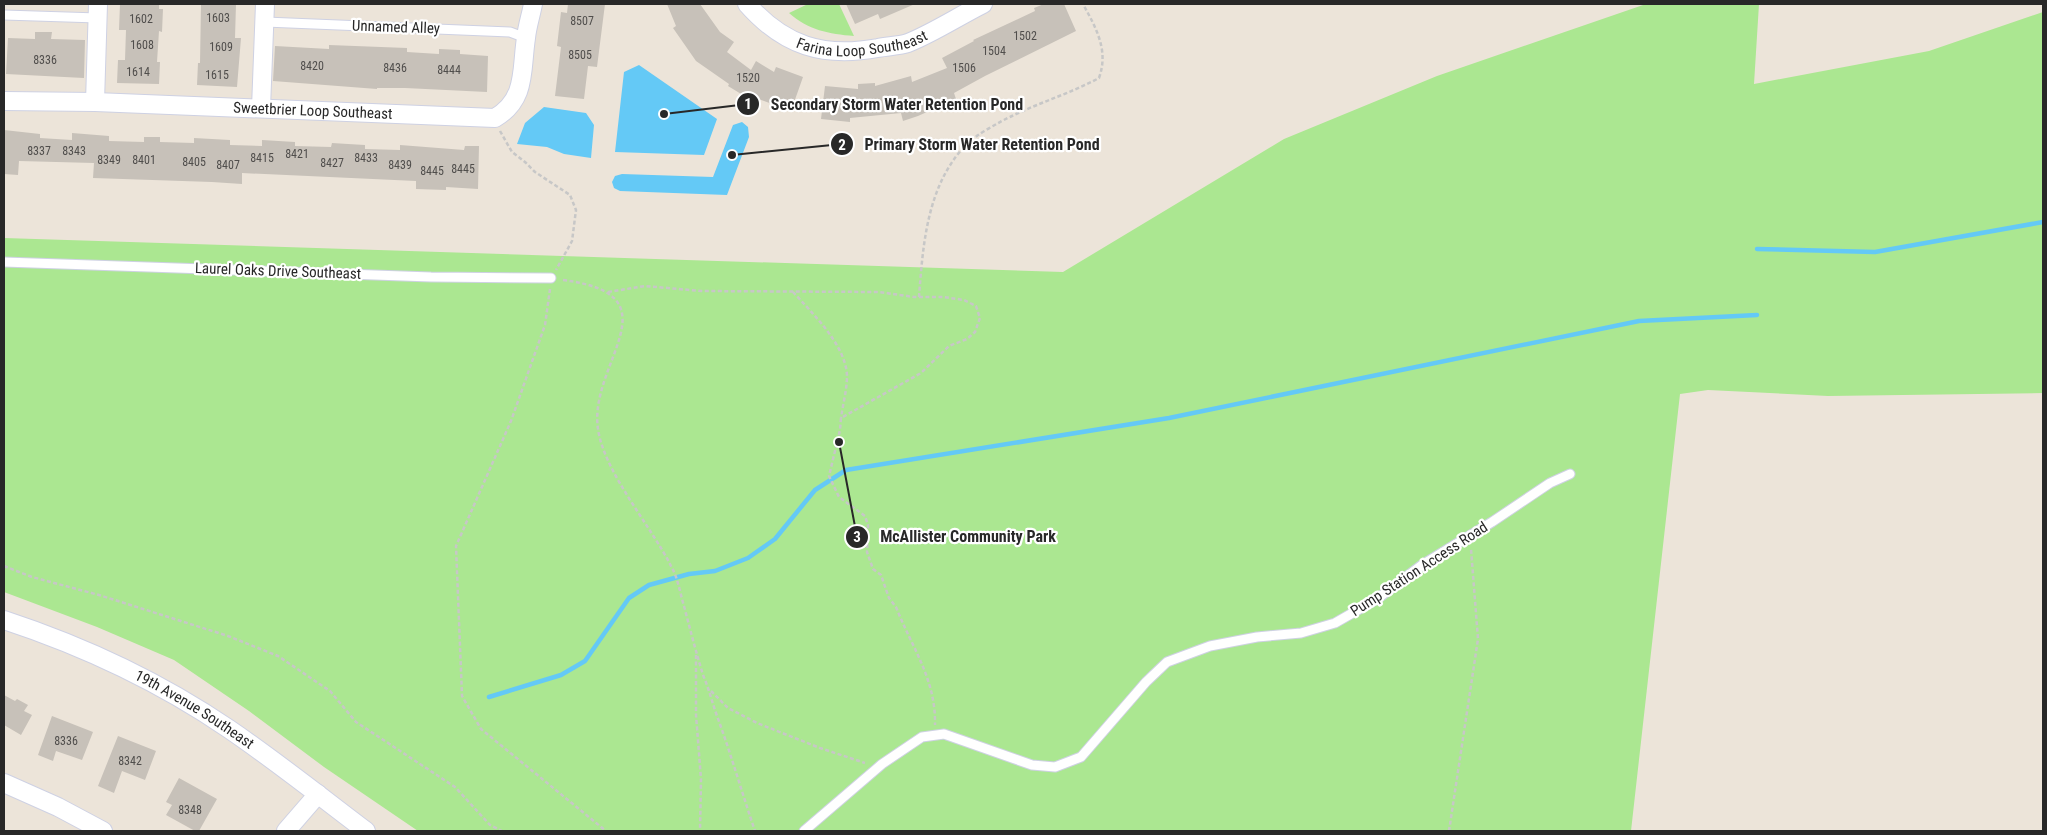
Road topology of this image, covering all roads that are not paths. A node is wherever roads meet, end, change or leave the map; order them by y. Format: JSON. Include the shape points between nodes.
{"nodes":[{"id":1,"x":265,"y":4,"type":"edge"},
{"id":2,"x":533,"y":4,"type":"edge"},
{"id":3,"x":747,"y":4,"type":"edge"},
{"id":4,"x":983,"y":4,"type":"edge"},
{"id":5,"x":98,"y":11,"type":"edge"},
{"id":6,"x":4,"y":15,"type":"edge"},
{"id":7,"x":265,"y":22,"type":"junction"},
{"id":8,"x":526,"y":38,"type":"junction"},
{"id":9,"x":4,"y":101,"type":"edge"},
{"id":10,"x":95,"y":102,"type":"junction"},
{"id":11,"x":260,"y":108,"type":"junction"},
{"id":12,"x":4,"y":262,"type":"edge"},
{"id":13,"x":551,"y":278,"type":"road end"},
{"id":14,"x":1570,"y":474,"type":"dead end"},
{"id":15,"x":4,"y":620,"type":"edge"},
{"id":16,"x":4,"y":783,"type":"edge"},
{"id":17,"x":318,"y":794,"type":"junction"},
{"id":18,"x":103,"y":831,"type":"edge"},
{"id":19,"x":286,"y":831,"type":"edge"},
{"id":20,"x":366,"y":831,"type":"edge"},
{"id":21,"x":804,"y":831,"type":"edge"}],
"edges":[{"from":1,"to":7,"type":"street"},
{"from":2,"to":8,"type":"street"},
{"from":3,"to":4,"type":"street","name":"Farina Loop Southeast","via":[[762,21],[788,38],[837,53],[907,43]]},
{"from":5,"to":6,"type":"lane"},
{"from":5,"to":10,"type":"street"},
{"from":7,"to":8,"type":"lane","name":"Unnamed Alley","via":[[510,32]]},
{"from":7,"to":11,"type":"street"},
{"from":8,"to":11,"type":"street","name":"Sweetbrier Loop Southeast","via":[[521,82],[516,96],[510,107],[495,118]]},
{"from":9,"to":10,"type":"street","name":"Sweetbrier Loop Southeast"},
{"from":10,"to":11,"type":"street","name":"Sweetbrier Loop Southeast"},
{"from":12,"to":13,"type":"lane","name":"Laurel Oaks Drive Southeast","via":[[431,277]]},
{"from":14,"to":21,"type":"lane","name":"Pump Station Access Road","via":[[1550,483],[1422,565],[1377,599],[1335,623],[1301,633],[1210,646],[1167,662],[1081,758],[1054,767],[1032,766],[944,734],[922,737],[879,766]]},
{"from":15,"to":17,"type":"street","name":"19th Avenue Southeast","via":[[96,656],[184,701],[228,728]]},
{"from":16,"to":18,"type":"street"},
{"from":17,"to":19,"type":"street"},
{"from":17,"to":20,"type":"street","name":"19th Avenue Southeast"}]}
